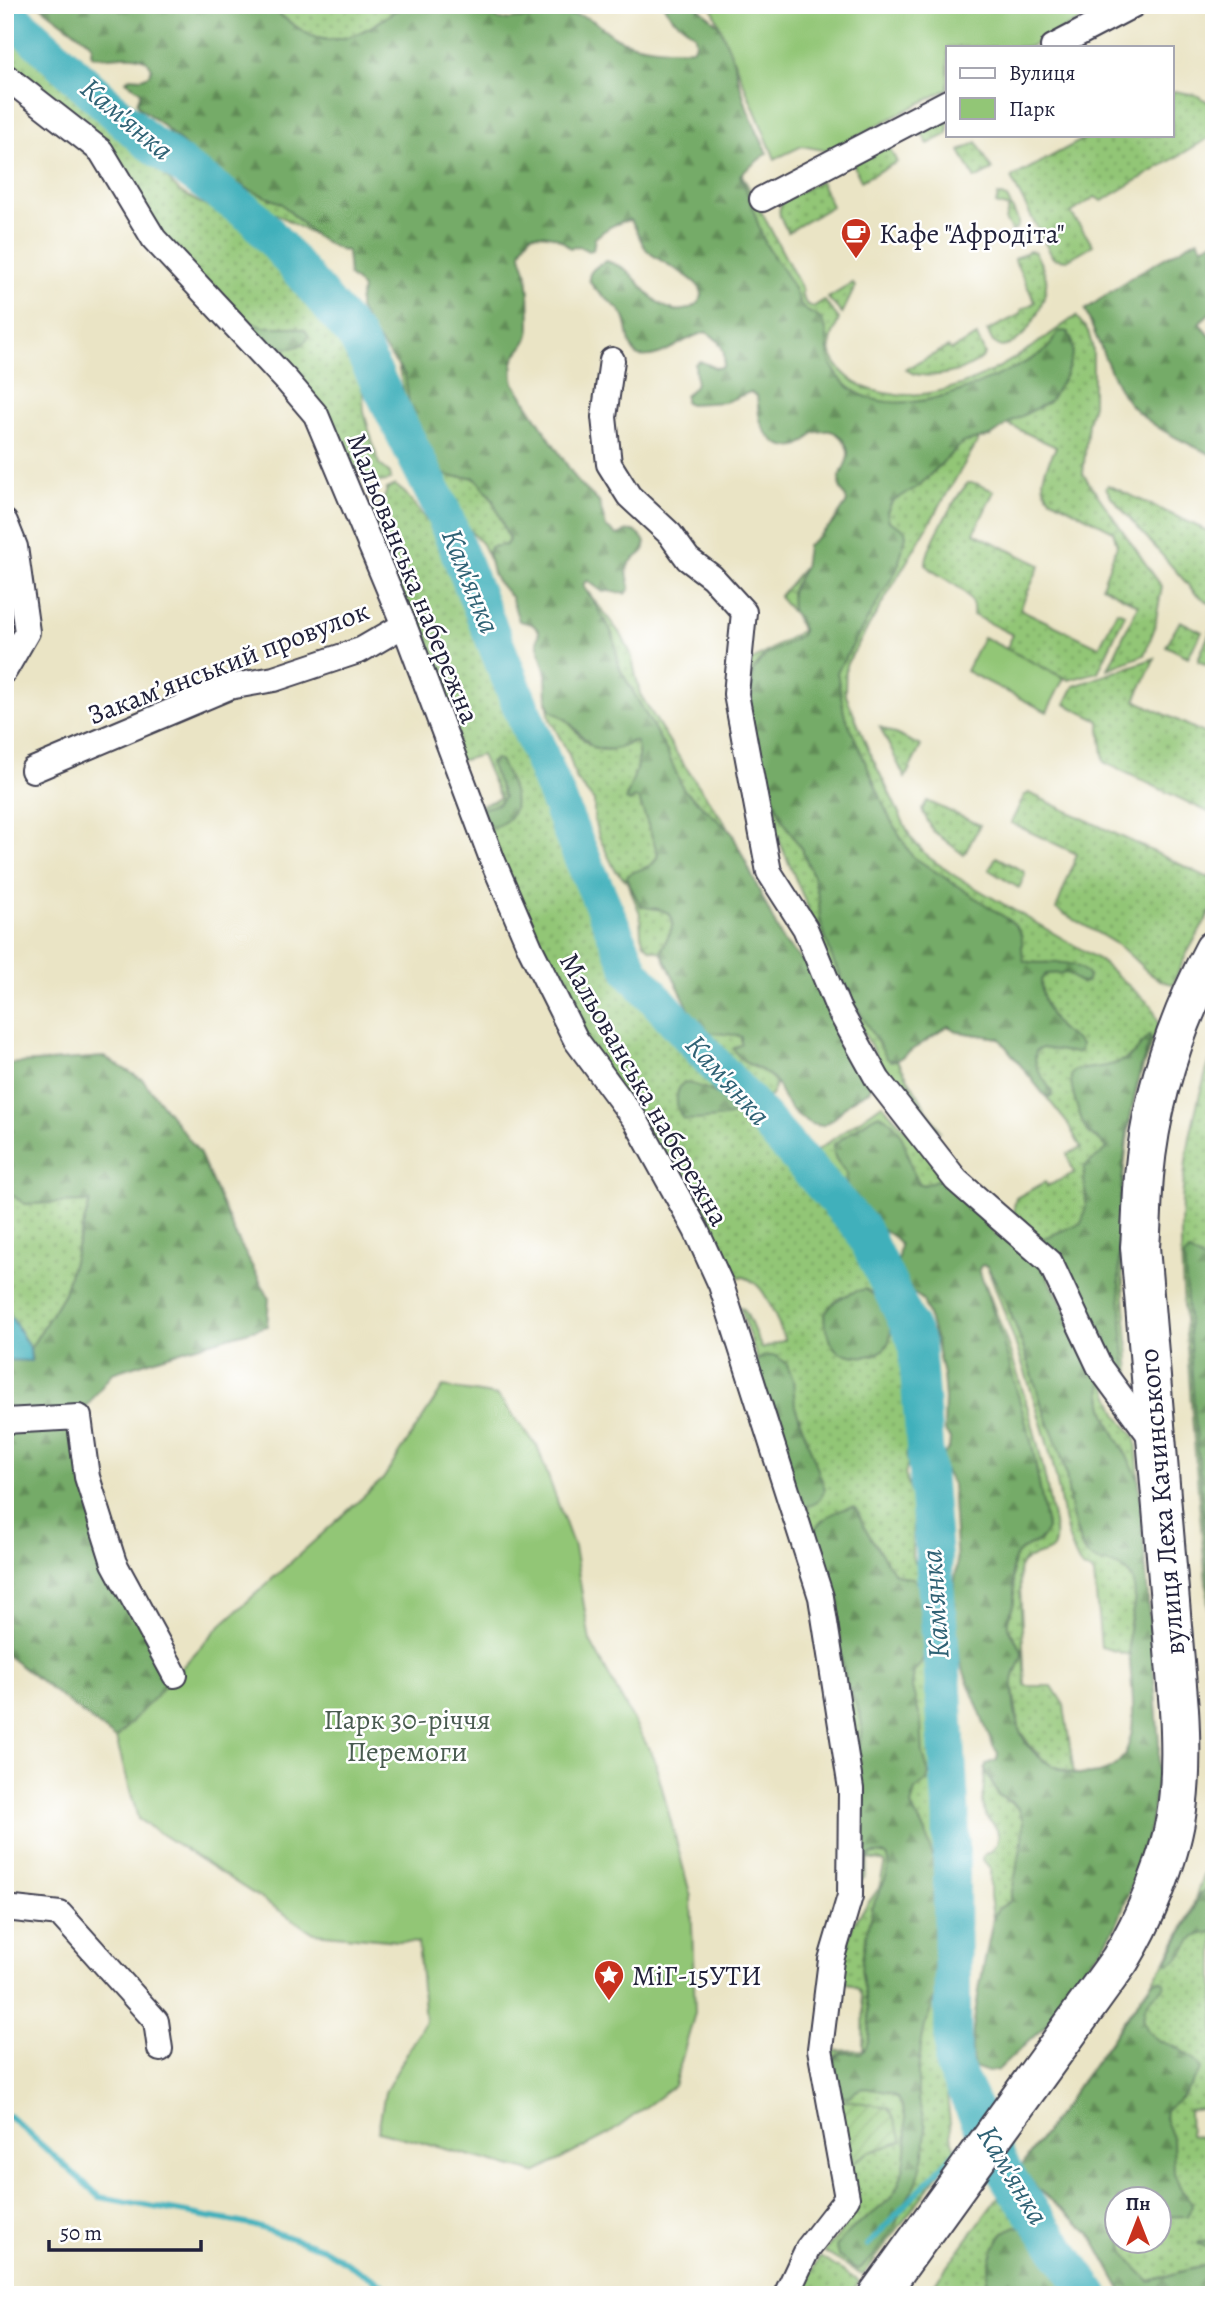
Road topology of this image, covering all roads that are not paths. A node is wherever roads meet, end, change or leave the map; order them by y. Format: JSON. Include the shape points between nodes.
{"nodes":[{"id":1,"x":1133,"y":5,"type":"edge"},
{"id":2,"x":1055,"y":46,"type":"edge"},
{"id":3,"x":5,"y":76,"type":"edge"},
{"id":4,"x":946,"y":103,"type":"edge"},
{"id":5,"x":762,"y":198,"type":"dead end"},
{"id":6,"x":612,"y":360,"type":"dead end"},
{"id":7,"x":5,"y":522,"type":"edge"},
{"id":8,"x":404,"y":625,"type":"junction"},
{"id":9,"x":5,"y":670,"type":"edge"},
{"id":10,"x":33,"y":770,"type":"dead end"},
{"id":11,"x":1214,"y":950,"type":"edge"},
{"id":12,"x":1214,"y":981,"type":"edge"},
{"id":13,"x":5,"y":1421,"type":"edge"},
{"id":14,"x":1156,"y":1443,"type":"junction"},
{"id":15,"x":175,"y":1675,"type":"dead end"},
{"id":16,"x":5,"y":1908,"type":"edge"},
{"id":17,"x":1072,"y":2042,"type":"junction"},
{"id":18,"x":160,"y":2049,"type":"dead end"},
{"id":19,"x":931,"y":2236,"type":"junction"},
{"id":20,"x":786,"y":2295,"type":"edge"},
{"id":21,"x":878,"y":2295,"type":"edge"},
{"id":22,"x":898,"y":2295,"type":"edge"}],
"edges":[{"from":1,"to":2,"type":"street"},
{"from":3,"to":8,"type":"street","name":"Мальованська набережна","via":[[101,150],[154,239],[316,415]]},
{"from":4,"to":5,"type":"street"},
{"from":6,"to":14,"type":"street","via":[[604,417],[609,464],[629,496],[744,612],[736,694],[769,872],[806,928],[838,1008],[877,1080],[956,1180],[1050,1262],[1100,1368]]},
{"from":7,"to":9,"type":"street","via":[[15,547],[27,632]]},
{"from":8,"to":10,"type":"street","name":"Закамʼянський провулок","via":[[361,650],[274,679],[229,688]]},
{"from":8,"to":20,"type":"street","name":"Мальованська набережна","via":[[531,950],[576,1040],[636,1121],[721,1285],[821,1597],[851,1789],[850,1896],[831,1960],[820,2049],[847,2198],[808,2248]]},
{"from":11,"to":14,"type":"main road","name":"вулиця Леха Качинського","via":[[1183,1012],[1169,1054],[1144,1175],[1140,1247]]},
{"from":12,"to":17,"type":"main road","name":"вулиця Леха Качинського","via":[[1197,1018],[1174,1095],[1160,1177],[1156,1244],[1197,1744],[1190,1828],[1174,1883],[1143,1951]]},
{"from":13,"to":15,"type":"street","via":[[79,1417],[87,1477],[114,1563]]},
{"from":14,"to":17,"type":"main road","name":"вулиця Леха Качинського","via":[[1181,1746],[1176,1816],[1156,1883],[1130,1945]]},
{"from":16,"to":18,"type":"street","via":[[60,1914],[156,2021]]},
{"from":17,"to":19,"type":"main road"},
{"from":19,"to":21,"type":"main road"},
{"from":19,"to":22,"type":"main road"}]}
